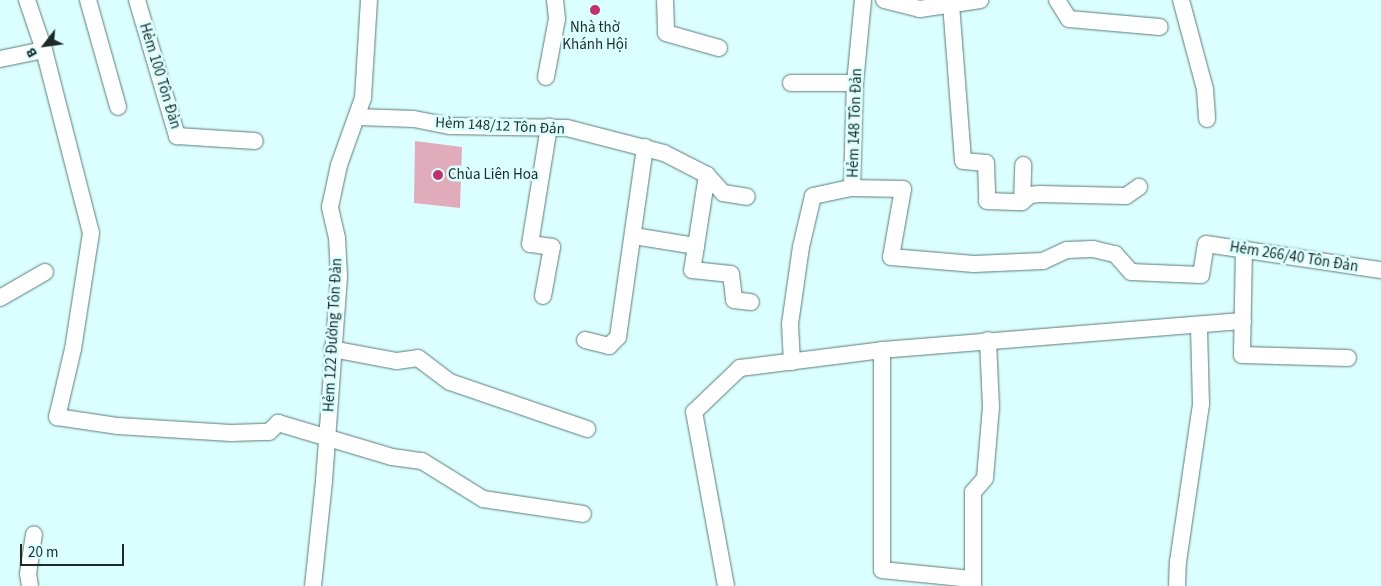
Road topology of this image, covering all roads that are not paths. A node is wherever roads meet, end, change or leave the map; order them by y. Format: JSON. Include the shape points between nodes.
{"nodes":[{"id":1,"x":27,"y":0,"type":"edge"},
{"id":2,"x":88,"y":0,"type":"edge"},
{"id":3,"x":137,"y":0,"type":"edge"},
{"id":4,"x":369,"y":0,"type":"edge"},
{"id":5,"x":555,"y":0,"type":"edge"},
{"id":6,"x":665,"y":0,"type":"edge"},
{"id":7,"x":863,"y":0,"type":"edge"},
{"id":8,"x":884,"y":0,"type":"edge"},
{"id":9,"x":980,"y":0,"type":"edge"},
{"id":10,"x":1057,"y":0,"type":"edge"},
{"id":11,"x":1181,"y":0,"type":"edge"},
{"id":12,"x":951,"y":4,"type":"junction"},
{"id":13,"x":1160,"y":27,"type":"dead end"},
{"id":14,"x":719,"y":48,"type":"dead end"},
{"id":15,"x":44,"y":50,"type":"junction"},
{"id":16,"x":0,"y":60,"type":"edge"},
{"id":17,"x":546,"y":77,"type":"dead end"},
{"id":18,"x":791,"y":83,"type":"dead end"},
{"id":19,"x":855,"y":83,"type":"junction"},
{"id":20,"x":118,"y":107,"type":"dead end"},
{"id":21,"x":358,"y":117,"type":"junction"},
{"id":22,"x":1207,"y":119,"type":"dead end"},
{"id":23,"x":549,"y":128,"type":"junction"},
{"id":24,"x":256,"y":141,"type":"dead end"},
{"id":25,"x":645,"y":148,"type":"junction"},
{"id":26,"x":1023,"y":165,"type":"dead end"},
{"id":27,"x":707,"y":175,"type":"junction"},
{"id":28,"x":1140,"y":187,"type":"dead end"},
{"id":29,"x":852,"y":188,"type":"junction"},
{"id":30,"x":747,"y":197,"type":"dead end"},
{"id":31,"x":1022,"y":202,"type":"junction"},
{"id":32,"x":634,"y":236,"type":"junction"},
{"id":33,"x":696,"y":246,"type":"junction"},
{"id":34,"x":1244,"y":249,"type":"junction"},
{"id":35,"x":1381,"y":270,"type":"edge"},
{"id":36,"x":45,"y":272,"type":"dead end"},
{"id":37,"x":544,"y":296,"type":"dead end"},
{"id":38,"x":0,"y":298,"type":"edge"},
{"id":39,"x":751,"y":302,"type":"dead end"},
{"id":40,"x":1243,"y":320,"type":"junction"},
{"id":41,"x":1199,"y":326,"type":"junction"},
{"id":42,"x":585,"y":340,"type":"dead end"},
{"id":43,"x":988,"y":340,"type":"junction"},
{"id":44,"x":332,"y":349,"type":"junction"},
{"id":45,"x":882,"y":350,"type":"junction"},
{"id":46,"x":1348,"y":358,"type":"dead end"},
{"id":47,"x":792,"y":362,"type":"junction"},
{"id":48,"x":587,"y":429,"type":"dead end"},
{"id":49,"x":327,"y":438,"type":"junction"},
{"id":50,"x":583,"y":514,"type":"dead end"},
{"id":51,"x":34,"y":534,"type":"dead end"},
{"id":52,"x":972,"y":583,"type":"edge"},
{"id":53,"x":30,"y":586,"type":"edge"},
{"id":54,"x":313,"y":586,"type":"edge"},
{"id":55,"x":726,"y":586,"type":"edge"},
{"id":56,"x":1177,"y":586,"type":"edge"}],
"edges":[{"from":1,"to":15,"type":"lane"},
{"from":2,"to":20,"type":"lane"},
{"from":3,"to":24,"type":"lane","name":"Hẻm 100 Tôn Đản","via":[[177,136]]},
{"from":4,"to":21,"type":"lane","name":"Hẻm 122 Đường Tôn Đản","via":[[364,98]]},
{"from":5,"to":17,"type":"lane","via":[[557,19]]},
{"from":6,"to":14,"type":"lane","via":[[666,33]]},
{"from":7,"to":19,"type":"lane","name":"Hẻm 148 Tôn Đản"},
{"from":8,"to":12,"type":"lane","via":[[920,9]]},
{"from":9,"to":12,"type":"lane"},
{"from":10,"to":13,"type":"lane","via":[[1069,18]]},
{"from":11,"to":22,"type":"lane","via":[[1205,89]]},
{"from":12,"to":31,"type":"lane","via":[[962,161],[986,163],[987,200]]},
{"from":15,"to":16,"type":"lane"},
{"from":15,"to":49,"type":"lane","via":[[91,234],[73,349],[58,417],[118,426],[231,433],[269,432],[278,423]]},
{"from":18,"to":19,"type":"lane"},
{"from":19,"to":29,"type":"lane","name":"Hẻm 148 Tôn Đản"},
{"from":21,"to":23,"type":"lane","name":"Hẻm 148/12 Tôn Đản","via":[[414,119],[450,126]]},
{"from":21,"to":44,"type":"lane","name":"Hẻm 122 Đường Tôn Đản","via":[[339,165],[330,207],[337,238],[339,276]]},
{"from":23,"to":25,"type":"lane","name":"Hẻm 148/12 Tôn Đản","via":[[567,128]]},
{"from":23,"to":37,"type":"lane","via":[[530,244],[552,247]]},
{"from":25,"to":27,"type":"lane","name":"Hẻm 148/12 Tôn Đản","via":[[664,153]]},
{"from":25,"to":32,"type":"lane"},
{"from":26,"to":31,"type":"lane"},
{"from":27,"to":30,"type":"lane","name":"Hẻm 148/12 Tôn Đản","via":[[724,193]]},
{"from":27,"to":33,"type":"lane"},
{"from":28,"to":31,"type":"lane","via":[[1126,196],[1039,194],[1030,195]]},
{"from":29,"to":34,"type":"lane","name":"Hẻm 266/40 Tôn Đản","via":[[903,189],[891,257],[974,264],[1044,261],[1067,250],[1093,249],[1115,254],[1131,272],[1201,275],[1206,244]]},
{"from":29,"to":47,"type":"lane","name":"Hẻm 148 Tôn Đản","via":[[813,196],[801,247],[790,324]]},
{"from":32,"to":33,"type":"lane"},
{"from":32,"to":42,"type":"lane","via":[[618,337],[609,346]]},
{"from":33,"to":39,"type":"lane","via":[[692,270],[731,274],[734,300]]},
{"from":34,"to":35,"type":"lane","name":"Hẻm 266/40 Tôn Đản"},
{"from":34,"to":40,"type":"lane"},
{"from":36,"to":38,"type":"lane"},
{"from":40,"to":41,"type":"lane"},
{"from":40,"to":46,"type":"lane","via":[[1242,355]]},
{"from":41,"to":43,"type":"lane"},
{"from":41,"to":56,"type":"lane","via":[[1201,404]]},
{"from":43,"to":45,"type":"lane"},
{"from":43,"to":52,"type":"lane","via":[[990,407],[985,478],[973,492]]},
{"from":44,"to":48,"type":"lane","via":[[397,361],[418,358],[450,382]]},
{"from":44,"to":49,"type":"lane","name":"Hẻm 122 Đường Tôn Đản"},
{"from":45,"to":47,"type":"lane"},
{"from":45,"to":52,"type":"lane","via":[[882,570]]},
{"from":47,"to":55,"type":"lane","via":[[740,368],[694,412]]},
{"from":49,"to":50,"type":"lane","via":[[392,457],[422,461],[483,498]]},
{"from":49,"to":54,"type":"lane","name":"Hẻm 122 Đường Tôn Đản"},
{"from":51,"to":53,"type":"lane","via":[[28,574]]}]}
